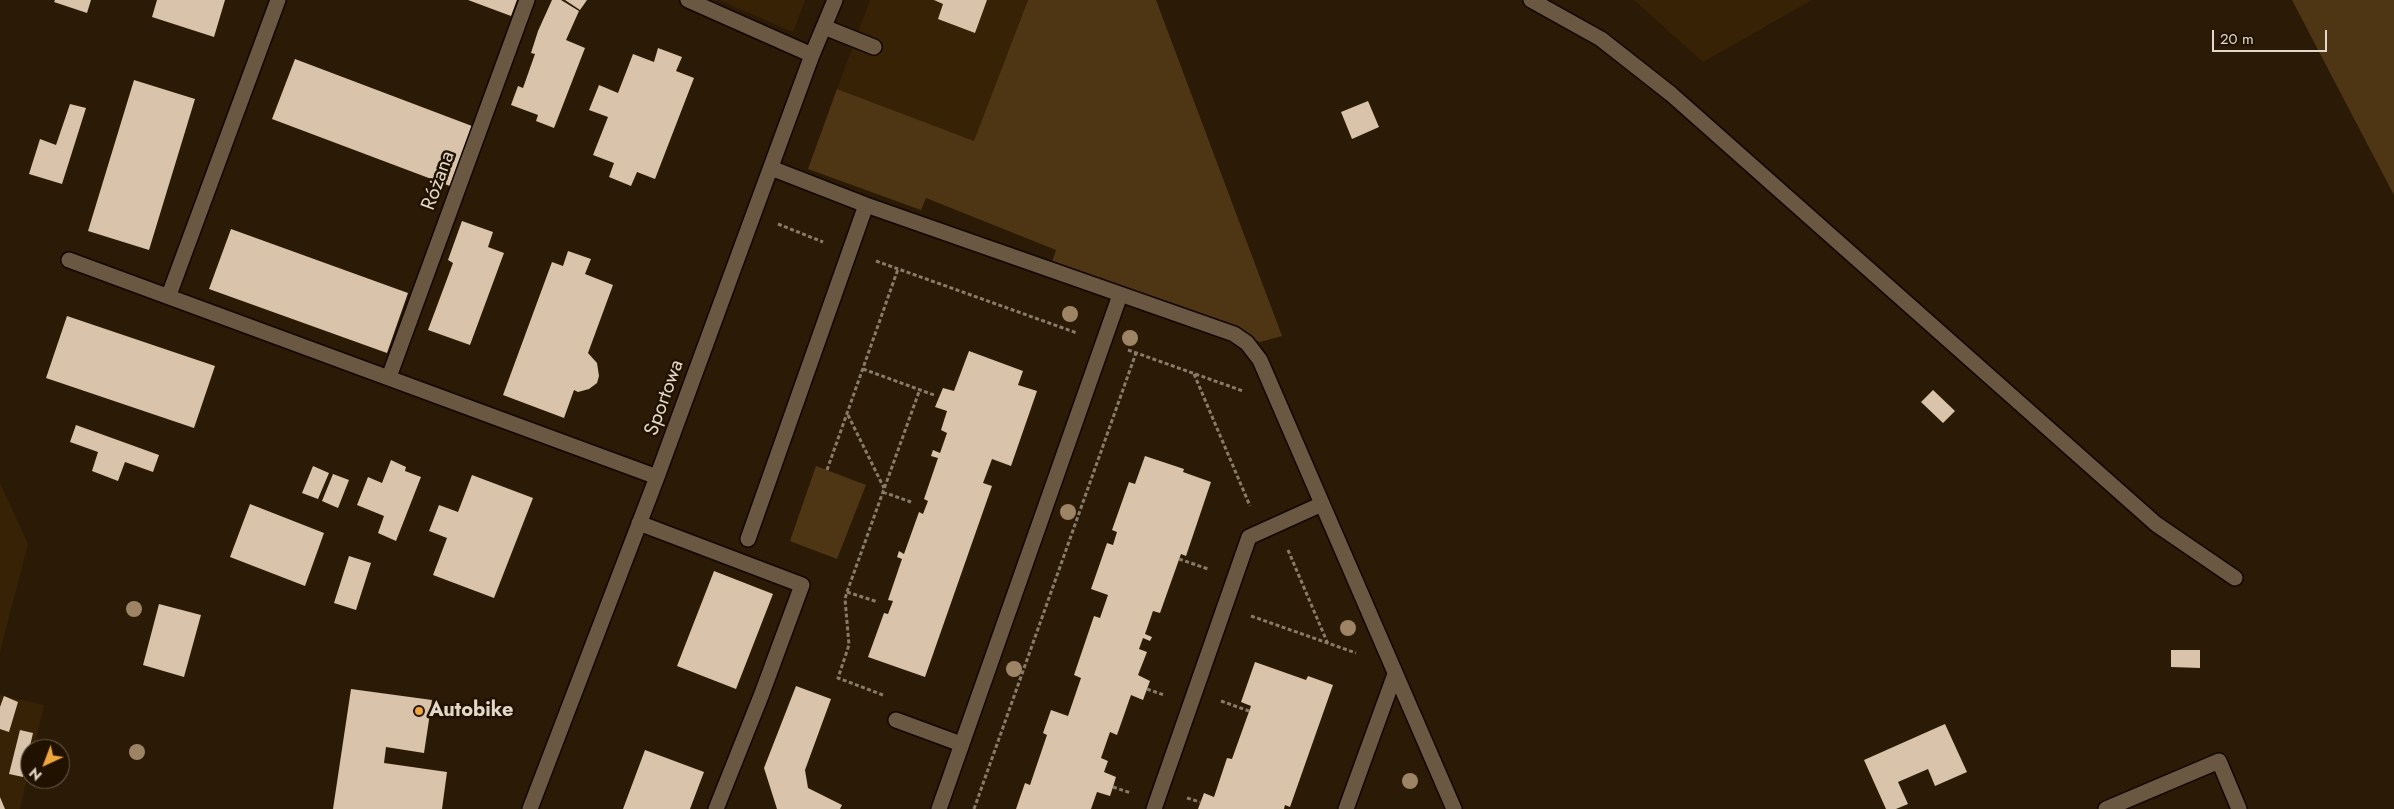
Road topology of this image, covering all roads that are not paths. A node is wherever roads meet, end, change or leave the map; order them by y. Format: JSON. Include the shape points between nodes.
{"nodes":[{"id":1,"x":278,"y":0,"type":"edge"},
{"id":2,"x":527,"y":0,"type":"edge"},
{"id":3,"x":688,"y":0,"type":"edge"},
{"id":4,"x":836,"y":0,"type":"edge"},
{"id":5,"x":1531,"y":0,"type":"edge"},
{"id":6,"x":824,"y":27,"type":"junction"},
{"id":7,"x":874,"y":47,"type":"dead end"},
{"id":8,"x":812,"y":55,"type":"junction"},
{"id":9,"x":771,"y":168,"type":"junction"},
{"id":10,"x":866,"y":205,"type":"junction"},
{"id":11,"x":69,"y":260,"type":"dead end"},
{"id":12,"x":1120,"y":294,"type":"junction"},
{"id":13,"x":169,"y":295,"type":"junction"},
{"id":14,"x":389,"y":377,"type":"junction"},
{"id":15,"x":657,"y":477,"type":"junction"},
{"id":16,"x":1322,"y":504,"type":"junction"},
{"id":17,"x":639,"y":524,"type":"junction"},
{"id":18,"x":748,"y":539,"type":"dead end"},
{"id":19,"x":2234,"y":578,"type":"dead end"},
{"id":20,"x":1395,"y":674,"type":"junction"},
{"id":21,"x":896,"y":720,"type":"road end"},
{"id":22,"x":961,"y":744,"type":"junction"},
{"id":23,"x":1351,"y":804,"type":"edge"},
{"id":24,"x":530,"y":809,"type":"edge"},
{"id":25,"x":716,"y":809,"type":"edge"},
{"id":26,"x":939,"y":809,"type":"edge"},
{"id":27,"x":1154,"y":809,"type":"edge"},
{"id":28,"x":1454,"y":809,"type":"edge"},
{"id":29,"x":2106,"y":809,"type":"edge"},
{"id":30,"x":2239,"y":809,"type":"edge"}],
"edges":[{"from":1,"to":13,"type":"street"},
{"from":2,"to":14,"type":"street","name":"Różana"},
{"from":3,"to":8,"type":"street"},
{"from":4,"to":6,"type":"street","name":"Sportowa"},
{"from":5,"to":19,"type":"street","via":[[1601,39],[1671,94],[2156,524]]},
{"from":6,"to":7,"type":"street"},
{"from":6,"to":8,"type":"street","name":"Sportowa"},
{"from":8,"to":9,"type":"street","name":"Sportowa"},
{"from":9,"to":10,"type":"street"},
{"from":9,"to":15,"type":"street","name":"Sportowa"},
{"from":10,"to":12,"type":"street"},
{"from":10,"to":18,"type":"street"},
{"from":11,"to":13,"type":"street"},
{"from":12,"to":16,"type":"street","via":[[1234,334],[1247,343],[1260,360]]},
{"from":12,"to":22,"type":"street"},
{"from":13,"to":14,"type":"street"},
{"from":14,"to":15,"type":"street"},
{"from":15,"to":17,"type":"street","name":"Sportowa"},
{"from":16,"to":20,"type":"street"},
{"from":16,"to":27,"type":"street","via":[[1249,537]]},
{"from":17,"to":24,"type":"street","name":"Sportowa"},
{"from":17,"to":25,"type":"street","via":[[802,584],[762,696]]},
{"from":20,"to":23,"type":"street"},
{"from":20,"to":28,"type":"street"},
{"from":21,"to":22,"type":"street"},
{"from":22,"to":26,"type":"street"},
{"from":29,"to":30,"type":"street","via":[[2219,761]]}]}
